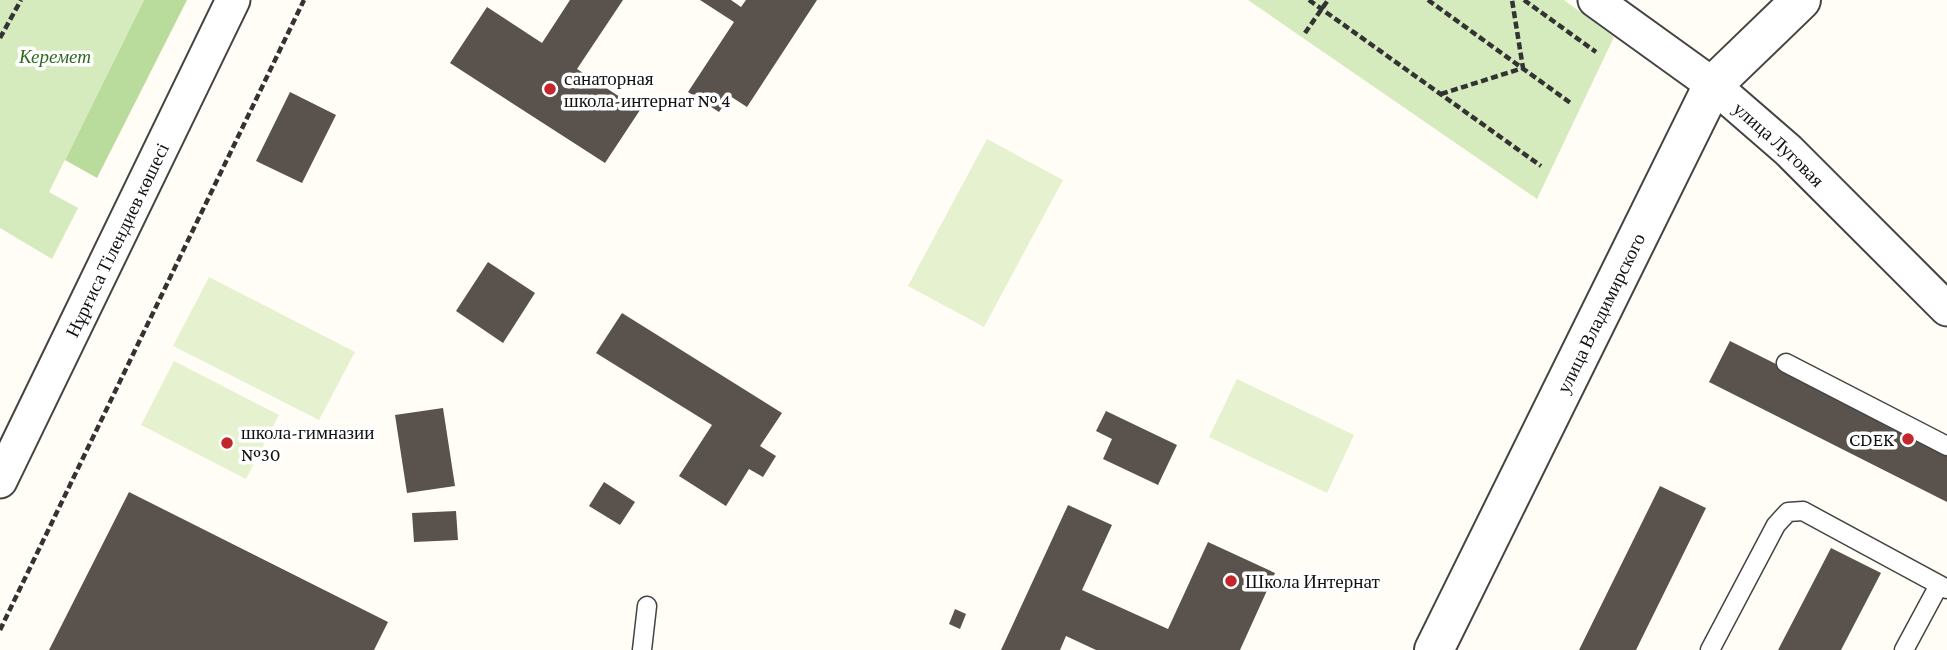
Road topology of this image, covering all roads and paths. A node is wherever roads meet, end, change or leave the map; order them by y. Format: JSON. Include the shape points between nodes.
{"nodes":[{"id":1,"x":21,"y":0,"type":"edge"},
{"id":2,"x":233,"y":0,"type":"edge"},
{"id":3,"x":304,"y":0,"type":"edge"},
{"id":4,"x":1309,"y":0,"type":"edge"},
{"id":5,"x":1328,"y":0,"type":"edge"},
{"id":6,"x":1428,"y":0,"type":"edge"},
{"id":7,"x":1512,"y":0,"type":"edge"},
{"id":8,"x":1524,"y":0,"type":"edge"},
{"id":9,"x":1595,"y":0,"type":"edge"},
{"id":10,"x":1801,"y":0,"type":"edge"},
{"id":11,"x":1322,"y":9,"type":"junction"},
{"id":12,"x":1305,"y":33,"type":"dead end"},
{"id":13,"x":0,"y":38,"type":"edge"},
{"id":14,"x":1596,"y":52,"type":"dead end"},
{"id":15,"x":1523,"y":68,"type":"junction"},
{"id":16,"x":1713,"y":85,"type":"junction"},
{"id":17,"x":1441,"y":94,"type":"junction"},
{"id":18,"x":1572,"y":104,"type":"dead end"},
{"id":19,"x":1541,"y":166,"type":"dead end"},
{"id":20,"x":1947,"y":309,"type":"edge"},
{"id":21,"x":1786,"y":363,"type":"dead end"},
{"id":22,"x":1947,"y":445,"type":"edge"},
{"id":23,"x":0,"y":481,"type":"edge"},
{"id":24,"x":1943,"y":587,"type":"edge"},
{"id":25,"x":647,"y":606,"type":"dead end"},
{"id":26,"x":0,"y":630,"type":"edge"},
{"id":27,"x":642,"y":650,"type":"edge"},
{"id":28,"x":1434,"y":650,"type":"edge"},
{"id":29,"x":1710,"y":650,"type":"edge"},
{"id":30,"x":1904,"y":650,"type":"edge"}],
"edges":[{"from":1,"to":13,"type":"path"},
{"from":2,"to":23,"type":"street","name":"Нұрғиса Тілендиев көшесі"},
{"from":3,"to":26,"type":"path"},
{"from":4,"to":11,"type":"path"},
{"from":5,"to":11,"type":"path"},
{"from":6,"to":15,"type":"path"},
{"from":7,"to":15,"type":"path"},
{"from":8,"to":14,"type":"path"},
{"from":9,"to":16,"type":"street","name":"улица Луговая"},
{"from":10,"to":16,"type":"street","name":"улица Владимирского"},
{"from":11,"to":12,"type":"path"},
{"from":11,"to":17,"type":"path"},
{"from":15,"to":17,"type":"path"},
{"from":15,"to":18,"type":"path"},
{"from":16,"to":20,"type":"street","name":"улица Луговая","via":[[1788,150]]},
{"from":16,"to":28,"type":"street","name":"улица Владимирского"},
{"from":17,"to":19,"type":"path"},
{"from":21,"to":22,"type":"lane"},
{"from":24,"to":29,"type":"lane","via":[[1803,511],[1788,512],[1776,525]]},
{"from":24,"to":30,"type":"lane"},
{"from":25,"to":27,"type":"lane"}]}
